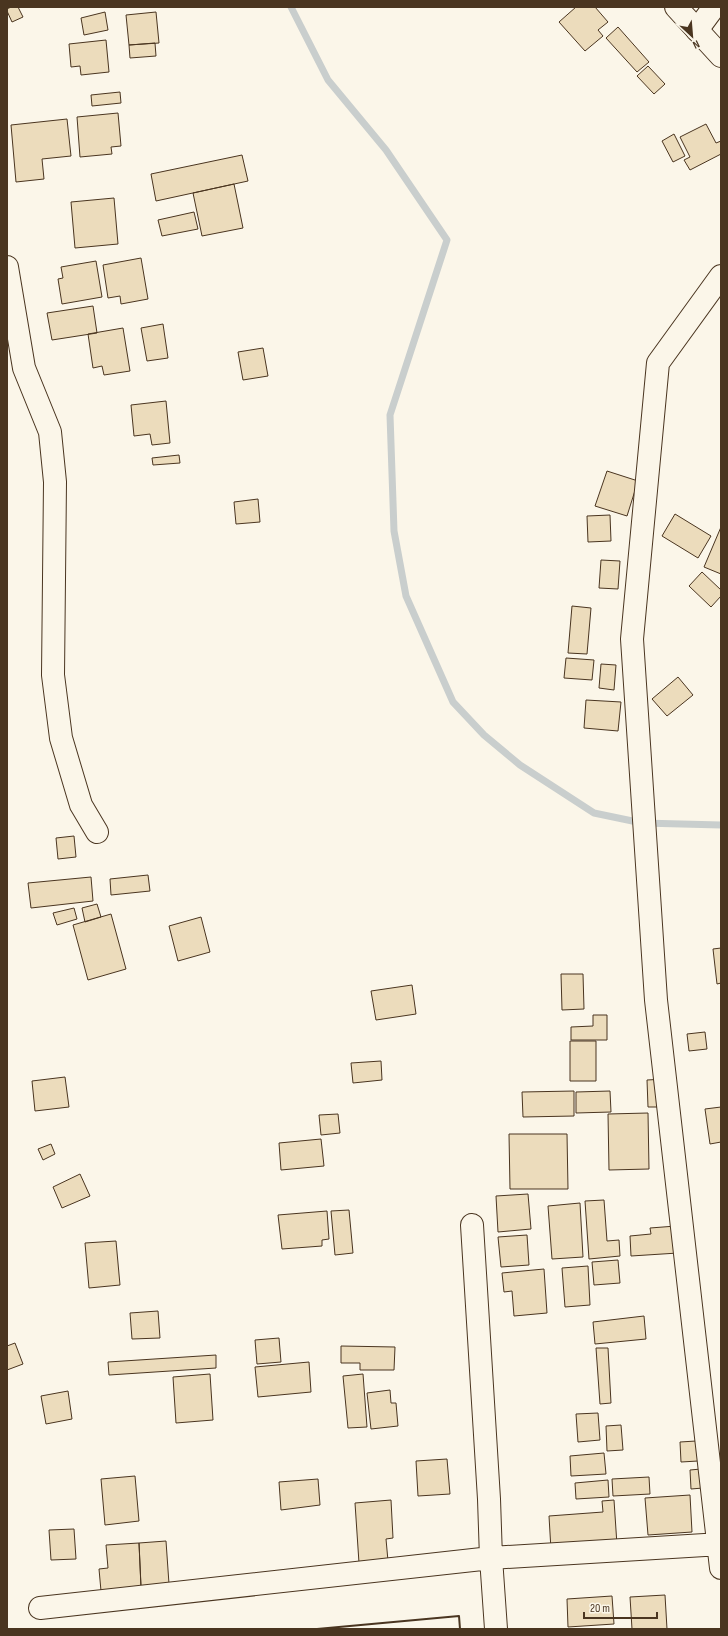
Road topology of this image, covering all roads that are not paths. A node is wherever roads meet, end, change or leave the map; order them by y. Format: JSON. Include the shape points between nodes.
{"nodes":[{"id":1,"x":676,"y":7,"type":"edge"},
{"id":2,"x":714,"y":7,"type":"edge"},
{"id":3,"x":697,"y":30,"type":"junction"},
{"id":4,"x":721,"y":56,"type":"edge"},
{"id":5,"x":7,"y":267,"type":"edge"},
{"id":6,"x":721,"y":276,"type":"edge"},
{"id":7,"x":97,"y":832,"type":"dead end"},
{"id":8,"x":472,"y":1225,"type":"dead end"},
{"id":9,"x":720,"y":1544,"type":"edge"},
{"id":10,"x":491,"y":1558,"type":"junction"},
{"id":11,"x":721,"y":1568,"type":"edge"},
{"id":12,"x":40,"y":1608,"type":"dead end"},
{"id":13,"x":496,"y":1629,"type":"edge"}],
"edges":[{"from":1,"to":3,"type":"street"},
{"from":2,"to":3,"type":"street"},
{"from":3,"to":4,"type":"street"},
{"from":5,"to":7,"type":"street","via":[[24,368],[50,432],[55,482],[53,675],[61,738],[81,805]]},
{"from":6,"to":9,"type":"street","via":[[658,363],[632,639],[656,1000]]},
{"from":8,"to":10,"type":"street"},
{"from":9,"to":10,"type":"street"},
{"from":9,"to":11,"type":"street"},
{"from":10,"to":12,"type":"street"},
{"from":10,"to":13,"type":"street"}]}
